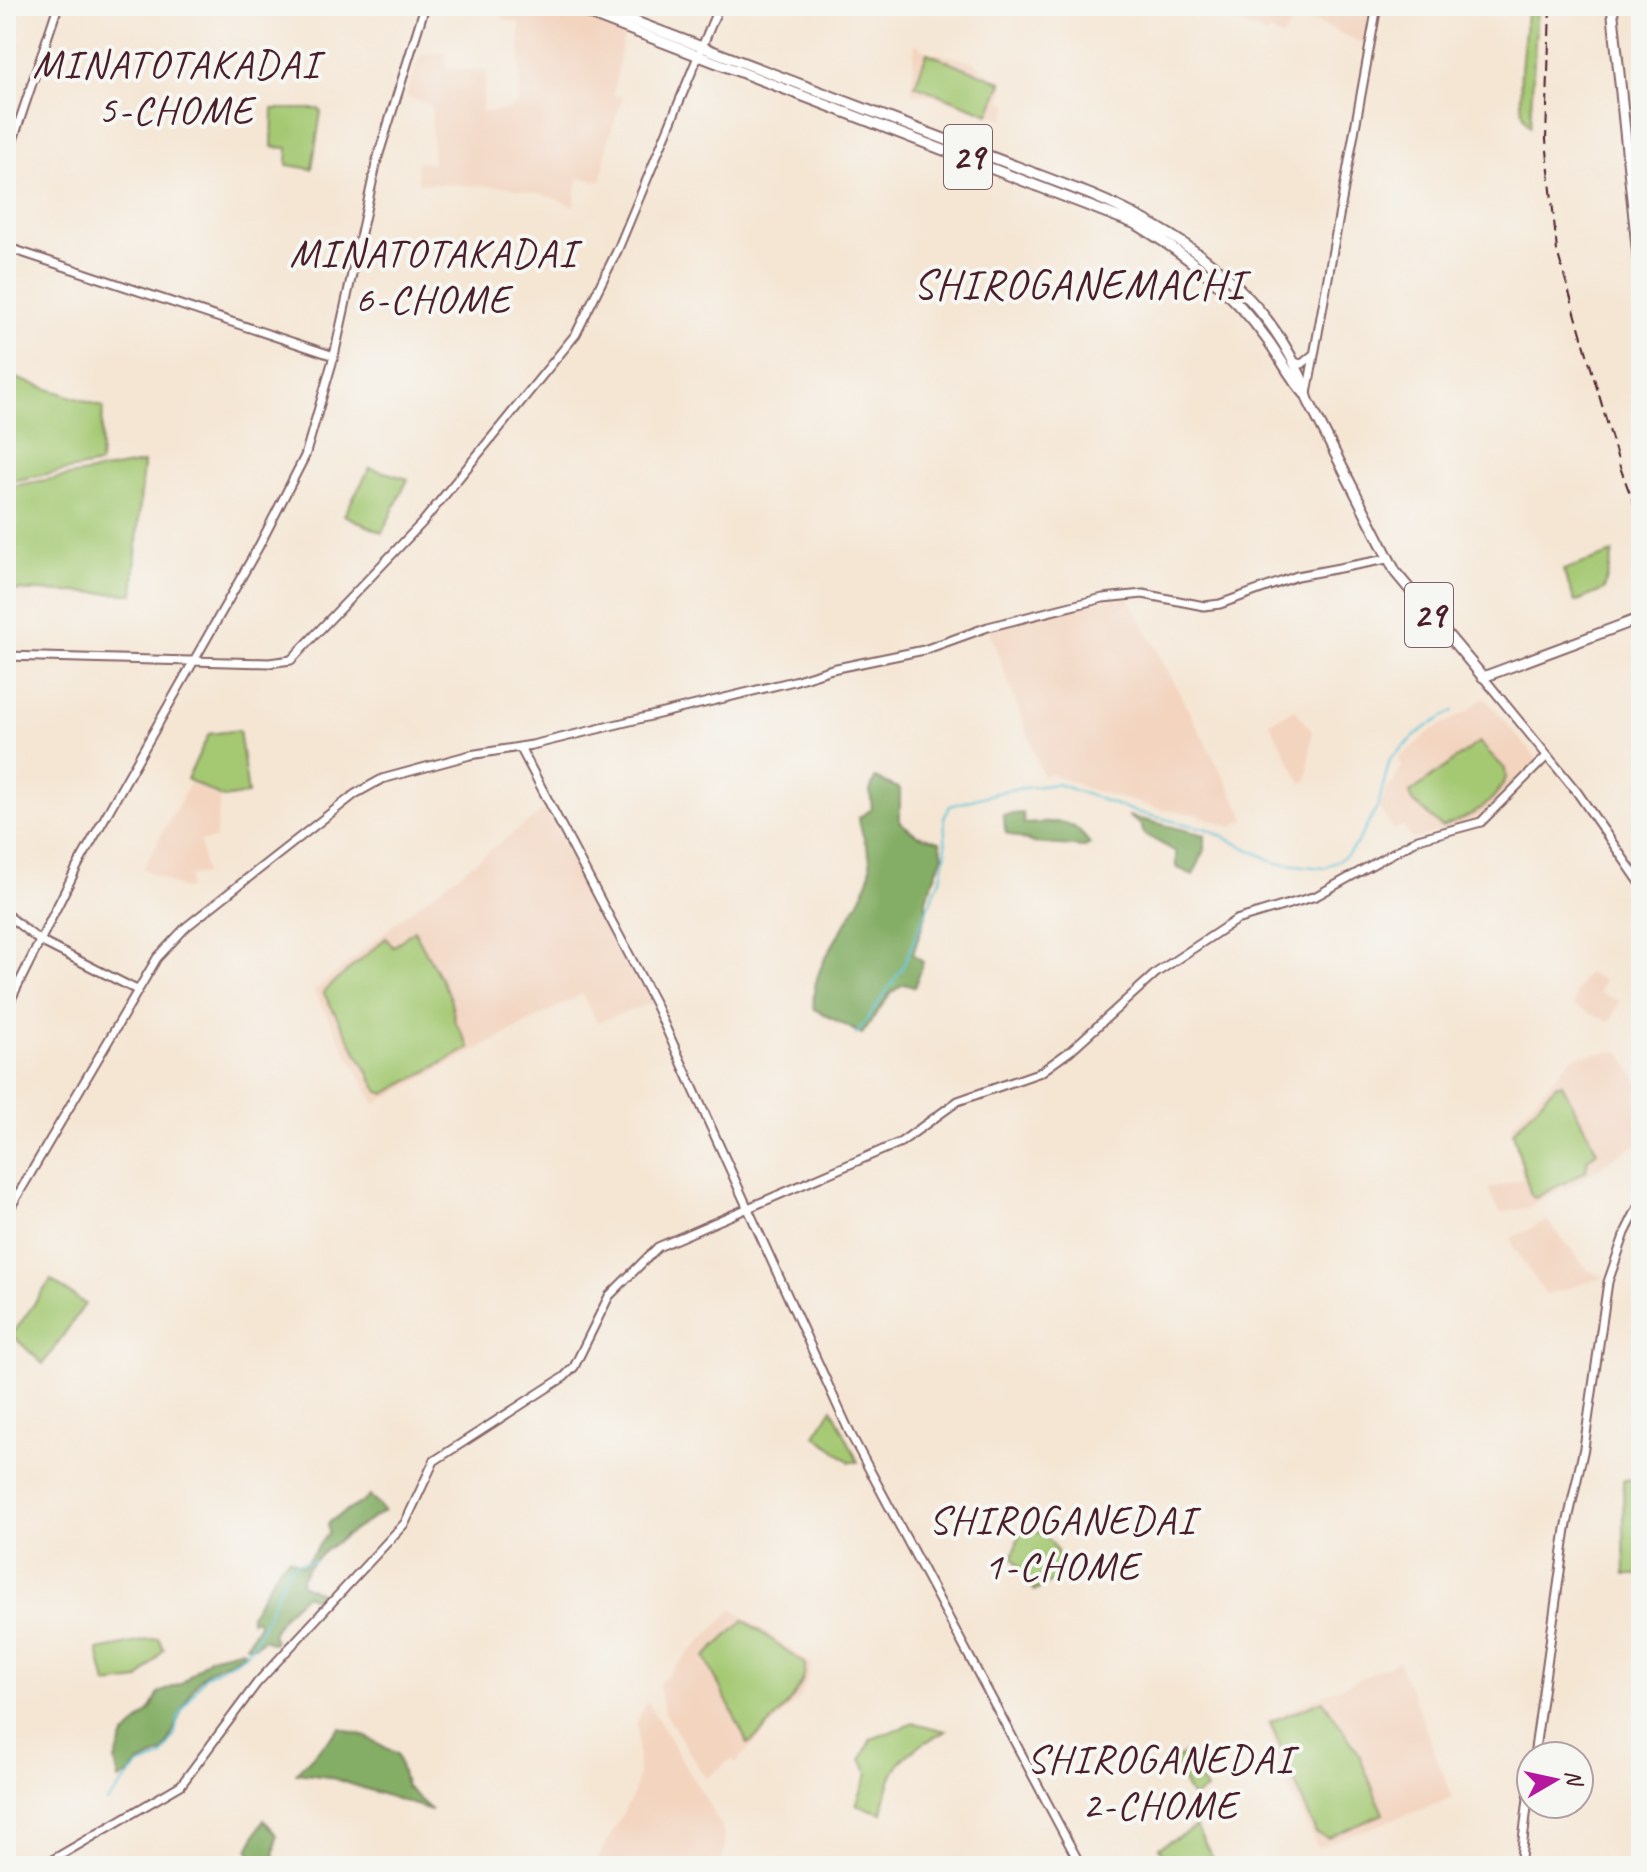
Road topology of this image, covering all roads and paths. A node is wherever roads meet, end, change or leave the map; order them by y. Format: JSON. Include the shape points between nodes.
{"nodes":[{"id":1,"x":58,"y":6,"type":"edge"},
{"id":2,"x":425,"y":6,"type":"edge"},
{"id":3,"x":569,"y":6,"type":"edge"},
{"id":4,"x":594,"y":6,"type":"edge"},
{"id":5,"x":719,"y":6,"type":"edge"},
{"id":6,"x":1377,"y":6,"type":"edge"},
{"id":7,"x":1612,"y":6,"type":"edge"},
{"id":8,"x":700,"y":51,"type":"junction"},
{"id":9,"x":6,"y":161,"type":"edge"},
{"id":10,"x":6,"y":247,"type":"edge"},
{"id":11,"x":1641,"y":285,"type":"edge"},
{"id":12,"x":1315,"y":352,"type":"junction"},
{"id":13,"x":334,"y":356,"type":"junction"},
{"id":14,"x":1293,"y":362,"type":"junction"},
{"id":15,"x":1307,"y":397,"type":"junction"},
{"id":16,"x":1387,"y":559,"type":"junction"},
{"id":17,"x":1641,"y":618,"type":"edge"},
{"id":18,"x":6,"y":656,"type":"edge"},
{"id":19,"x":195,"y":659,"type":"junction"},
{"id":20,"x":1483,"y":677,"type":"junction"},
{"id":21,"x":520,"y":747,"type":"junction"},
{"id":22,"x":1547,"y":756,"type":"junction"},
{"id":23,"x":1641,"y":884,"type":"edge"},
{"id":24,"x":6,"y":914,"type":"edge"},
{"id":25,"x":40,"y":941,"type":"junction"},
{"id":26,"x":135,"y":989,"type":"junction"},
{"id":27,"x":6,"y":1009,"type":"edge"},
{"id":28,"x":1641,"y":1201,"type":"edge"},
{"id":29,"x":747,"y":1207,"type":"junction"},
{"id":30,"x":6,"y":1215,"type":"edge"},
{"id":31,"x":1536,"y":1740,"type":"edge"},
{"id":32,"x":1525,"y":1820,"type":"edge"},
{"id":33,"x":42,"y":1866,"type":"edge"},
{"id":34,"x":1081,"y":1866,"type":"edge"},
{"id":35,"x":1520,"y":1866,"type":"edge"}],
"edges":[{"from":1,"to":9,"type":"street"},
{"from":2,"to":13,"type":"street","via":[[377,160]]},
{"from":3,"to":8,"type":"main road","number":"29"},
{"from":4,"to":8,"type":"main road","number":"29"},
{"from":5,"to":8,"type":"street"},
{"from":6,"to":12,"type":"street"},
{"from":7,"to":11,"type":"main road"},
{"from":8,"to":14,"type":"main road","number":"29","via":[[1140,216],[1224,276]]},
{"from":8,"to":15,"type":"main road","number":"29","via":[[1136,224],[1182,252],[1233,297]]},
{"from":8,"to":19,"type":"street","via":[[585,319],[556,362],[422,523],[291,660]]},
{"from":10,"to":13,"type":"street"},
{"from":12,"to":14,"type":"street","via":[[1306,362]]},
{"from":12,"to":15,"type":"street"},
{"from":13,"to":19,"type":"street","via":[[300,468]]},
{"from":14,"to":15,"type":"main road","number":"29"},
{"from":15,"to":16,"type":"main road","number":"29"},
{"from":16,"to":20,"type":"main road","number":"29"},
{"from":16,"to":21,"type":"street","via":[[1297,576],[1220,604],[1204,606],[1143,594],[1103,598],[988,627],[924,650]]},
{"from":17,"to":20,"type":"main road","number":"29"},
{"from":18,"to":19,"type":"street"},
{"from":19,"to":25,"type":"street"},
{"from":20,"to":22,"type":"street"},
{"from":21,"to":26,"type":"street","via":[[382,779],[355,794],[186,927]]},
{"from":21,"to":29,"type":"street","via":[[654,1002]]},
{"from":22,"to":23,"type":"street"},
{"from":22,"to":29,"type":"street","via":[[1481,822],[1418,839],[1316,896],[1236,920],[1156,973],[1041,1072],[958,1101],[901,1142]]},
{"from":24,"to":25,"type":"street"},
{"from":25,"to":26,"type":"street"},
{"from":25,"to":27,"type":"street"},
{"from":26,"to":30,"type":"street"},
{"from":28,"to":31,"type":"street","via":[[1608,1282]]},
{"from":29,"to":33,"type":"street","via":[[658,1247],[609,1296],[564,1377],[434,1461],[405,1523],[257,1683],[174,1792]]},
{"from":29,"to":34,"type":"street","via":[[850,1433]]},
{"from":32,"to":35,"type":"street"}]}
